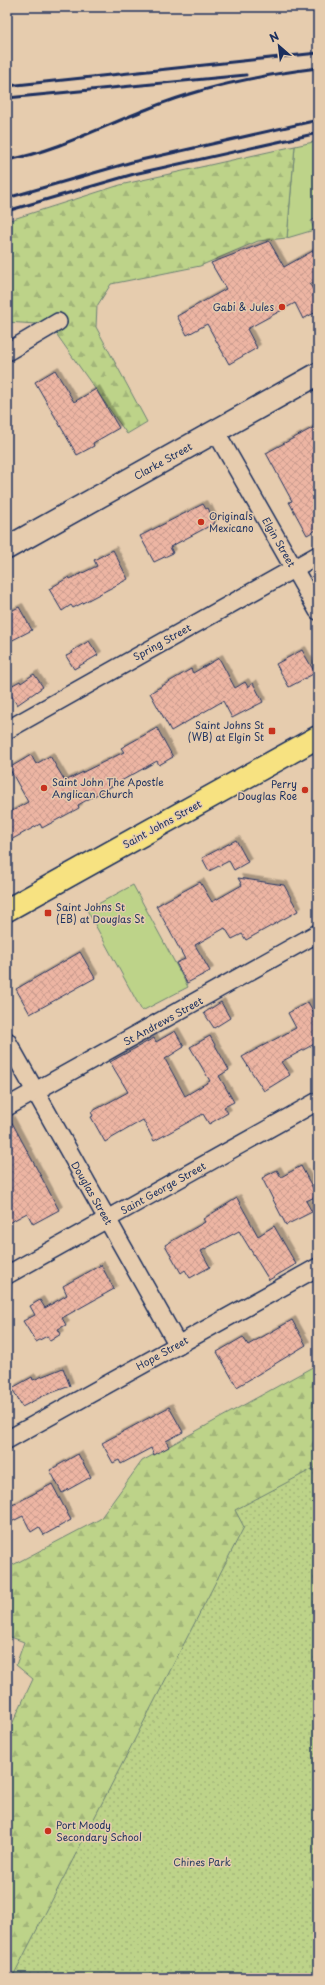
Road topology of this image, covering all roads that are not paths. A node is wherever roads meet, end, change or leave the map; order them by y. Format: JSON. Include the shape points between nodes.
{"nodes":[{"id":1,"x":58,"y":322,"type":"dead end"},
{"id":2,"x":7,"y":352,"type":"edge"},
{"id":3,"x":318,"y":374,"type":"edge"},
{"id":4,"x":216,"y":432,"type":"junction"},
{"id":5,"x":7,"y":548,"type":"edge"},
{"id":6,"x":318,"y":555,"type":"edge"},
{"id":7,"x":294,"y":568,"type":"junction"},
{"id":8,"x":318,"y":611,"type":"edge"},
{"id":9,"x":7,"y":730,"type":"edge"},
{"id":10,"x":318,"y":737,"type":"edge"},
{"id":11,"x":7,"y":910,"type":"edge"},
{"id":12,"x":318,"y":933,"type":"edge"},
{"id":13,"x":7,"y":1040,"type":"edge"},
{"id":14,"x":35,"y":1092,"type":"junction"},
{"id":15,"x":318,"y":1101,"type":"edge"},
{"id":16,"x":7,"y":1107,"type":"edge"},
{"id":17,"x":108,"y":1220,"type":"junction"},
{"id":18,"x":318,"y":1268,"type":"edge"},
{"id":19,"x":7,"y":1275,"type":"edge"},
{"id":20,"x":178,"y":1345,"type":"junction"},
{"id":21,"x":7,"y":1440,"type":"edge"}],
"edges":[{"from":1,"to":2,"type":"street"},
{"from":3,"to":4,"type":"main road","name":"Clarke Street"},
{"from":4,"to":5,"type":"main road","name":"Clarke Street"},
{"from":4,"to":7,"type":"street","name":"Elgin Street"},
{"from":6,"to":7,"type":"street","name":"Spring Street"},
{"from":7,"to":8,"type":"street","name":"Elgin Street"},
{"from":7,"to":9,"type":"street","name":"Spring Street"},
{"from":10,"to":11,"type":"main road","name":"Saint Johns Street"},
{"from":12,"to":14,"type":"street","name":"St Andrews Street"},
{"from":13,"to":14,"type":"street","name":"Douglas Street"},
{"from":14,"to":16,"type":"street","name":"St Andrews Street"},
{"from":14,"to":17,"type":"street","name":"Douglas Street"},
{"from":15,"to":17,"type":"street","name":"Saint George Street"},
{"from":17,"to":19,"type":"street","name":"Saint George Street"},
{"from":17,"to":20,"type":"street","name":"Douglas Street"},
{"from":18,"to":20,"type":"street","name":"Hope Street"},
{"from":20,"to":21,"type":"street","name":"Hope Street"}]}
